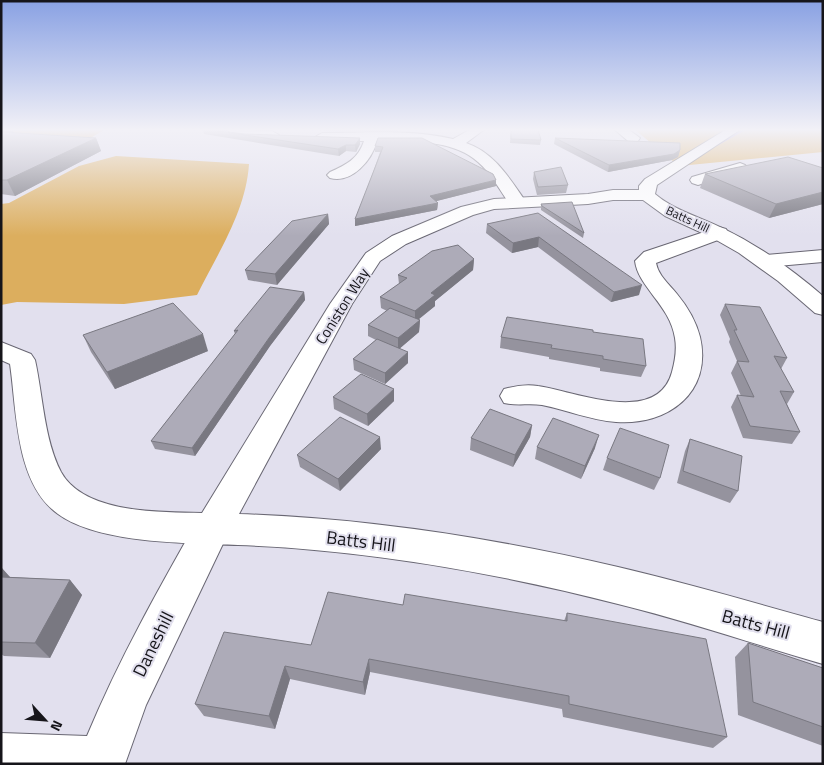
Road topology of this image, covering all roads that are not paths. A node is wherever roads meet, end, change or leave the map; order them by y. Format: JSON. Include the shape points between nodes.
{"nodes":[{"id":1,"x":356,"y":165,"type":"edge"},
{"id":2,"x":490,"y":165,"type":"edge"},
{"id":3,"x":678,"y":165,"type":"edge"},
{"id":4,"x":754,"y":165,"type":"edge"},
{"id":5,"x":336,"y":175,"type":"dead end"},
{"id":6,"x":698,"y":180,"type":"dead end"},
{"id":7,"x":647,"y":195,"type":"junction"},
{"id":8,"x":517,"y":202,"type":"junction"},
{"id":9,"x":719,"y":233,"type":"junction"},
{"id":10,"x":823,"y":256,"type":"edge"},
{"id":11,"x":766,"y":261,"type":"junction"},
{"id":12,"x":823,"y":308,"type":"edge"},
{"id":13,"x":1,"y":350,"type":"edge"},
{"id":14,"x":514,"y":396,"type":"dead end"},
{"id":15,"x":213,"y":527,"type":"junction"},
{"id":16,"x":823,"y":643,"type":"edge"},
{"id":17,"x":1,"y":758,"type":"edge"},
{"id":18,"x":101,"y":762,"type":"edge"}],
"edges":[{"from":1,"to":5,"type":"street"},
{"from":2,"to":8,"type":"street"},
{"from":3,"to":7,"type":"street","via":[[651,182],[647,186]]},
{"from":4,"to":6,"type":"street"},
{"from":7,"to":8,"type":"street","name":"Coniston Way"},
{"from":7,"to":9,"type":"street","name":"Batts Hill","via":[[662,207]]},
{"from":8,"to":15,"type":"street","name":"Coniston Way","via":[[467,211],[399,240],[373,257],[341,304]]},
{"from":9,"to":11,"type":"street","name":"Batts Hill"},
{"from":9,"to":14,"type":"street","via":[[651,256],[646,261],[646,270],[672,301],[689,340],[689,360],[676,395],[642,412],[615,413],[539,395],[526,393]]},
{"from":10,"to":11,"type":"street"},
{"from":11,"to":12,"type":"street","name":"Batts Hill"},
{"from":13,"to":15,"type":"street","name":"Batts Hill","via":[[22,360],[36,443],[46,475],[55,491],[71,505],[118,520]]},
{"from":15,"to":16,"type":"street","name":"Batts Hill","via":[[375,541],[448,552],[616,585]]},
{"from":15,"to":18,"type":"street","name":"Daneshill","via":[[126,698]]},
{"from":17,"to":18,"type":"street"}]}
